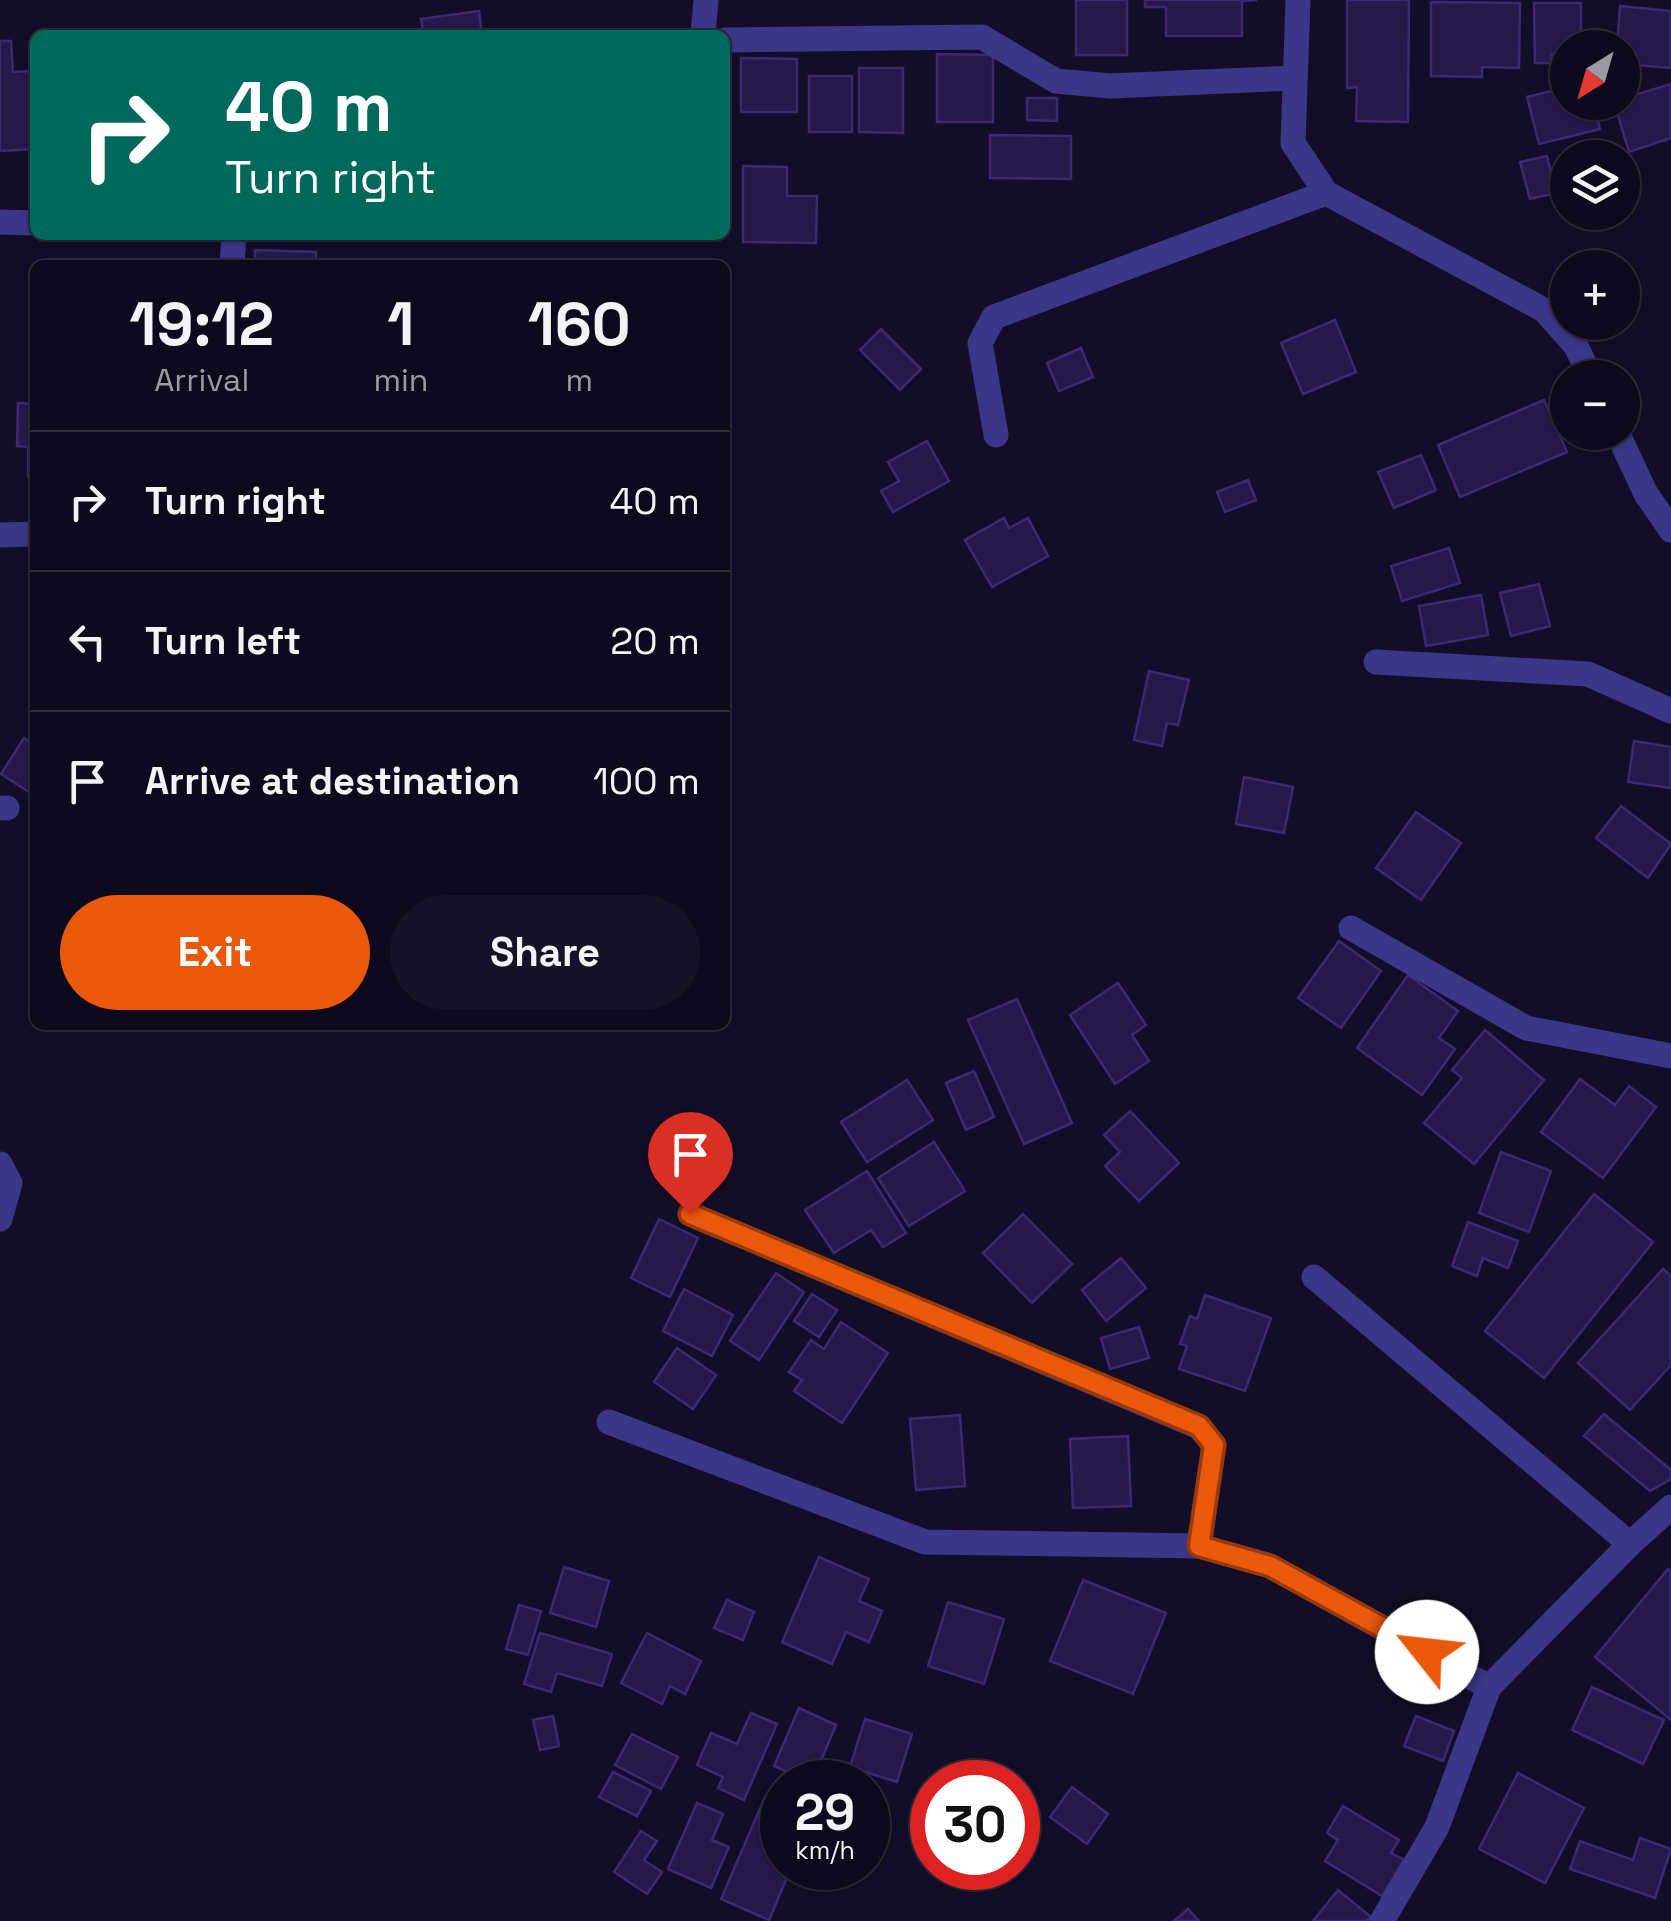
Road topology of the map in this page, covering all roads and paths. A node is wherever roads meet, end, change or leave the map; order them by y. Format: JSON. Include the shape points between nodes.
{"nodes":[{"id":1,"x":706,"y":0,"type":"edge"},
{"id":2,"x":1298,"y":0,"type":"edge"},
{"id":3,"x":703,"y":30,"type":"edge"},
{"id":4,"x":730,"y":40,"type":"edge"},
{"id":5,"x":1295,"y":78,"type":"junction"},
{"id":6,"x":1326,"y":193,"type":"junction"},
{"id":7,"x":0,"y":222,"type":"edge"},
{"id":8,"x":30,"y":223,"type":"edge"},
{"id":9,"x":1583,"y":360,"type":"edge"},
{"id":10,"x":996,"y":436,"type":"dead end"},
{"id":11,"x":1625,"y":450,"type":"edge"},
{"id":12,"x":1671,"y":530,"type":"edge"},
{"id":13,"x":30,"y":534,"type":"edge"},
{"id":14,"x":0,"y":535,"type":"edge"},
{"id":15,"x":1376,"y":662,"type":"dead end"},
{"id":16,"x":1671,"y":711,"type":"edge"},
{"id":17,"x":1352,"y":928,"type":"dead end"},
{"id":18,"x":1671,"y":1056,"type":"edge"},
{"id":19,"x":0,"y":1164,"type":"edge"},
{"id":20,"x":690,"y":1214,"type":"dead end"},
{"id":21,"x":0,"y":1219,"type":"edge"},
{"id":22,"x":1314,"y":1277,"type":"dead end"},
{"id":23,"x":608,"y":1422,"type":"dead end"},
{"id":24,"x":1671,"y":1507,"type":"edge"},
{"id":25,"x":1630,"y":1544,"type":"junction"},
{"id":26,"x":1199,"y":1546,"type":"junction"},
{"id":27,"x":1489,"y":1687,"type":"junction"},
{"id":28,"x":1382,"y":1921,"type":"edge"}],
"edges":[{"from":1,"to":3,"type":"street"},
{"from":2,"to":5,"type":"street"},
{"from":4,"to":5,"type":"street","via":[[982,37],[1056,81],[1110,86]]},
{"from":5,"to":6,"type":"street","via":[[1292,143]]},
{"from":6,"to":9,"type":"street","via":[[1544,310]]},
{"from":6,"to":10,"type":"street","via":[[994,317],[980,343]]},
{"from":7,"to":8,"type":"street"},
{"from":11,"to":12,"type":"street"},
{"from":13,"to":14,"type":"street"},
{"from":15,"to":16,"type":"street","via":[[1588,674]]},
{"from":17,"to":18,"type":"street","via":[[1526,1028]]},
{"from":19,"to":21,"type":"street","via":[[10,1183]]},
{"from":20,"to":26,"type":"street","via":[[1199,1426],[1214,1445]]},
{"from":22,"to":25,"type":"street"},
{"from":23,"to":26,"type":"street","via":[[925,1542]]},
{"from":24,"to":25,"type":"street"},
{"from":25,"to":27,"type":"street"},
{"from":26,"to":27,"type":"street","via":[[1270,1566]]},
{"from":27,"to":28,"type":"street","via":[[1438,1827]]}]}
